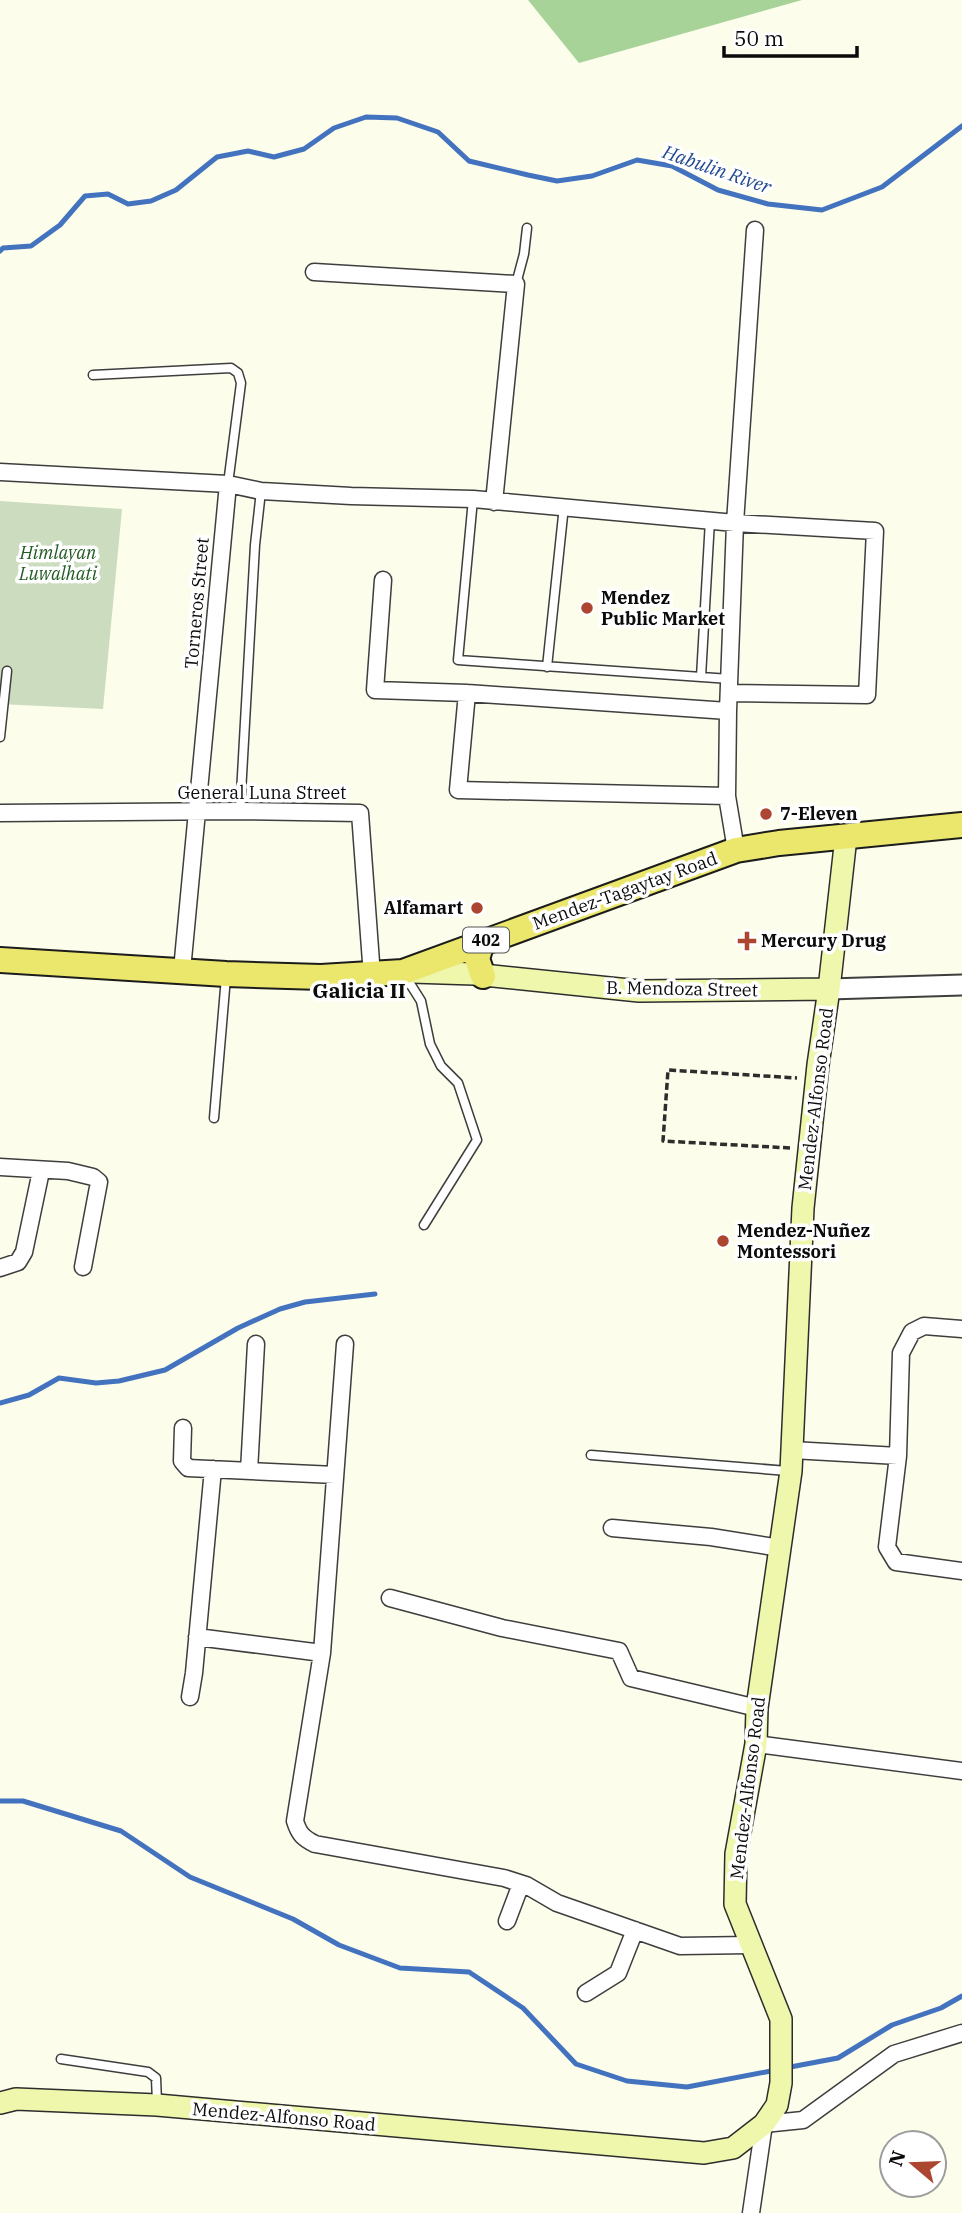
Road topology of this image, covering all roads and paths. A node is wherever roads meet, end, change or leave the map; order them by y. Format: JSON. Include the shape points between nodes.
{"nodes":[{"id":1,"x":527,"y":228,"type":"dead end"},
{"id":2,"x":755,"y":230,"type":"dead end"},
{"id":3,"x":314,"y":272,"type":"dead end"},
{"id":4,"x":516,"y":284,"type":"junction"},
{"id":5,"x":93,"y":375,"type":"dead end"},
{"id":6,"x":0,"y":472,"type":"edge"},
{"id":7,"x":228,"y":484,"type":"junction"},
{"id":8,"x":261,"y":491,"type":"junction"},
{"id":9,"x":473,"y":499,"type":"junction"},
{"id":10,"x":494,"y":502,"type":"junction"},
{"id":11,"x":564,"y":506,"type":"junction"},
{"id":12,"x":710,"y":520,"type":"junction"},
{"id":13,"x":735,"y":523,"type":"junction"},
{"id":14,"x":383,"y":580,"type":"dead end"},
{"id":15,"x":547,"y":667,"type":"junction"},
{"id":16,"x":7,"y":671,"type":"dead end"},
{"id":17,"x":701,"y":677,"type":"junction"},
{"id":18,"x":730,"y":686,"type":"junction"},
{"id":19,"x":467,"y":693,"type":"junction"},
{"id":20,"x":729,"y":711,"type":"junction"},
{"id":21,"x":0,"y":737,"type":"edge"},
{"id":22,"x":727,"y":796,"type":"junction"},
{"id":23,"x":197,"y":811,"type":"junction"},
{"id":24,"x":240,"y":811,"type":"junction"},
{"id":25,"x":0,"y":813,"type":"edge"},
{"id":26,"x":962,"y":825,"type":"edge"},
{"id":27,"x":846,"y":837,"type":"junction"},
{"id":28,"x":736,"y":850,"type":"junction"},
{"id":29,"x":482,"y":942,"type":"junction"},
{"id":30,"x":0,"y":960,"type":"edge"},
{"id":31,"x":182,"y":970,"type":"junction"},
{"id":32,"x":402,"y":972,"type":"junction"},
{"id":33,"x":226,"y":974,"type":"junction"},
{"id":34,"x":372,"y":976,"type":"junction"},
{"id":35,"x":483,"y":976,"type":"junction"},
{"id":36,"x":962,"y":985,"type":"edge"},
{"id":37,"x":829,"y":989,"type":"junction"},
{"id":38,"x":816,"y":1079,"type":"junction"},
{"id":39,"x":214,"y":1118,"type":"dead end"},
{"id":40,"x":809,"y":1149,"type":"junction"},
{"id":41,"x":0,"y":1167,"type":"edge"},
{"id":42,"x":41,"y":1171,"type":"junction"},
{"id":43,"x":425,"y":1225,"type":"dead end"},
{"id":44,"x":83,"y":1267,"type":"dead end"},
{"id":45,"x":0,"y":1268,"type":"edge"},
{"id":46,"x":962,"y":1329,"type":"edge"},
{"id":47,"x":256,"y":1344,"type":"dead end"},
{"id":48,"x":345,"y":1344,"type":"dead end"},
{"id":49,"x":183,"y":1428,"type":"dead end"},
{"id":50,"x":792,"y":1450,"type":"junction"},
{"id":51,"x":591,"y":1455,"type":"dead end"},
{"id":52,"x":898,"y":1456,"type":"junction"},
{"id":53,"x":212,"y":1469,"type":"junction"},
{"id":54,"x":248,"y":1471,"type":"junction"},
{"id":55,"x":791,"y":1472,"type":"junction"},
{"id":56,"x":335,"y":1475,"type":"junction"},
{"id":57,"x":612,"y":1528,"type":"dead end"},
{"id":58,"x":780,"y":1548,"type":"junction"},
{"id":59,"x":962,"y":1572,"type":"edge"},
{"id":60,"x":390,"y":1598,"type":"dead end"},
{"id":61,"x":197,"y":1637,"type":"junction"},
{"id":62,"x":322,"y":1653,"type":"junction"},
{"id":63,"x":190,"y":1697,"type":"dead end"},
{"id":64,"x":757,"y":1708,"type":"junction"},
{"id":65,"x":756,"y":1744,"type":"junction"},
{"id":66,"x":962,"y":1771,"type":"edge"},
{"id":67,"x":521,"y":1884,"type":"junction"},
{"id":68,"x":507,"y":1922,"type":"dead end"},
{"id":69,"x":635,"y":1930,"type":"junction"},
{"id":70,"x":750,"y":1945,"type":"junction"},
{"id":71,"x":586,"y":1993,"type":"dead end"},
{"id":72,"x":962,"y":2033,"type":"edge"},
{"id":73,"x":61,"y":2059,"type":"dead end"},
{"id":74,"x":0,"y":2103,"type":"edge"},
{"id":75,"x":157,"y":2105,"type":"junction"},
{"id":76,"x":764,"y":2123,"type":"junction"},
{"id":77,"x":751,"y":2213,"type":"edge"}],
"edges":[{"from":1,"to":4,"type":"lane"},
{"from":2,"to":13,"type":"street"},
{"from":3,"to":4,"type":"street"},
{"from":4,"to":10,"type":"street"},
{"from":5,"to":7,"type":"lane","via":[[231,368],[238,373],[241,383]]},
{"from":6,"to":7,"type":"street"},
{"from":7,"to":8,"type":"street"},
{"from":7,"to":23,"type":"street","name":"Torneros Street"},
{"from":8,"to":9,"type":"street"},
{"from":8,"to":24,"type":"lane"},
{"from":9,"to":10,"type":"street"},
{"from":9,"to":15,"type":"lane","via":[[458,660]]},
{"from":10,"to":11,"type":"street"},
{"from":11,"to":12,"type":"street"},
{"from":11,"to":15,"type":"lane"},
{"from":12,"to":13,"type":"street"},
{"from":12,"to":17,"type":"lane"},
{"from":13,"to":18,"type":"street"},
{"from":13,"to":18,"type":"street","via":[[875,531],[867,695]]},
{"from":14,"to":19,"type":"street","via":[[375,690]]},
{"from":15,"to":17,"type":"lane"},
{"from":16,"to":21,"type":"lane"},
{"from":17,"to":18,"type":"lane"},
{"from":18,"to":20,"type":"street"},
{"from":19,"to":20,"type":"street"},
{"from":19,"to":22,"type":"street","via":[[458,790]]},
{"from":20,"to":22,"type":"street"},
{"from":22,"to":28,"type":"street"},
{"from":23,"to":24,"type":"street","name":"General Luna Street"},
{"from":23,"to":25,"type":"street","name":"General Luna Street"},
{"from":23,"to":31,"type":"street","name":"Torneros Street"},
{"from":24,"to":34,"type":"street","name":"General Luna Street","via":[[360,813]]},
{"from":26,"to":27,"type":"main road","name":"Mendez-Tagaytay Road","number":"402"},
{"from":27,"to":28,"type":"main road","name":"Mendez-Tagaytay Road","number":"402"},
{"from":27,"to":37,"type":"main road","name":"Mendez-Alfonso Road"},
{"from":28,"to":29,"type":"main road","name":"Mendez-Tagaytay Road","number":"402"},
{"from":29,"to":32,"type":"main road","name":"Mendez-Tagaytay Road","number":"402"},
{"from":29,"to":35,"type":"main road","via":[[477,959]]},
{"from":30,"to":31,"type":"main road","name":"Mendez-Tagaytay Road","number":"402"},
{"from":31,"to":33,"type":"main road","name":"Mendez-Tagaytay Road","number":"402"},
{"from":32,"to":34,"type":"main road","name":"Mendez-Tagaytay Road","number":"402"},
{"from":32,"to":35,"type":"main road","name":"B. Mendoza Street"},
{"from":32,"to":43,"type":"lane","via":[[421,1001],[430,1044],[441,1066],[458,1083],[477,1140]]},
{"from":33,"to":34,"type":"main road","name":"Mendez-Tagaytay Road","number":"402"},
{"from":33,"to":39,"type":"lane"},
{"from":35,"to":37,"type":"main road","name":"B. Mendoza Street","via":[[639,991]]},
{"from":36,"to":37,"type":"street","name":"B. Mendoza Street"},
{"from":37,"to":38,"type":"main road","name":"Mendez-Alfonso Road"},
{"from":38,"to":40,"type":"main road","name":"Mendez-Alfonso Road"},
{"from":38,"to":40,"type":"path","via":[[668,1070],[663,1141]]},
{"from":40,"to":50,"type":"main road","name":"Mendez-Alfonso Road"},
{"from":41,"to":42,"type":"street"},
{"from":42,"to":44,"type":"street","via":[[68,1171],[99,1182]]},
{"from":42,"to":45,"type":"street","via":[[24,1252],[18,1262]]},
{"from":46,"to":52,"type":"street","via":[[923,1326],[912,1332],[901,1353]]},
{"from":47,"to":54,"type":"street"},
{"from":48,"to":56,"type":"street"},
{"from":49,"to":53,"type":"street","via":[[184,1466]]},
{"from":50,"to":52,"type":"street"},
{"from":50,"to":55,"type":"main road","name":"Mendez-Alfonso Road"},
{"from":51,"to":55,"type":"lane"},
{"from":52,"to":59,"type":"street","via":[[887,1547],[896,1562]]},
{"from":53,"to":54,"type":"street"},
{"from":53,"to":61,"type":"street"},
{"from":54,"to":56,"type":"street"},
{"from":55,"to":58,"type":"main road","name":"Mendez-Alfonso Road"},
{"from":56,"to":62,"type":"street"},
{"from":57,"to":58,"type":"street"},
{"from":58,"to":64,"type":"main road","name":"Mendez-Alfonso Road"},
{"from":60,"to":64,"type":"street","via":[[502,1628],[619,1651],[631,1678]]},
{"from":61,"to":62,"type":"street"},
{"from":61,"to":63,"type":"street"},
{"from":62,"to":67,"type":"street","via":[[295,1821],[304,1839]]},
{"from":64,"to":65,"type":"main road","name":"Mendez-Alfonso Road"},
{"from":65,"to":66,"type":"street"},
{"from":65,"to":70,"type":"main road","name":"Mendez-Alfonso Road","via":[[736,1854],[735,1904]]},
{"from":67,"to":68,"type":"street"},
{"from":67,"to":69,"type":"street","via":[[557,1903]]},
{"from":69,"to":70,"type":"street","via":[[680,1946]]},
{"from":69,"to":71,"type":"street","via":[[618,1973]]},
{"from":70,"to":76,"type":"main road","name":"Mendez-Alfonso Road","via":[[781,2019],[781,2083],[777,2105]]},
{"from":72,"to":76,"type":"street","via":[[894,2054],[803,2120]]},
{"from":73,"to":75,"type":"lane","via":[[148,2071],[156,2078]]},
{"from":74,"to":75,"type":"main road","name":"Mendez-Alfonso Road","via":[[16,2099]]},
{"from":75,"to":76,"type":"main road","name":"Mendez-Alfonso Road","via":[[704,2153],[733,2148]]},
{"from":76,"to":77,"type":"street"}]}
